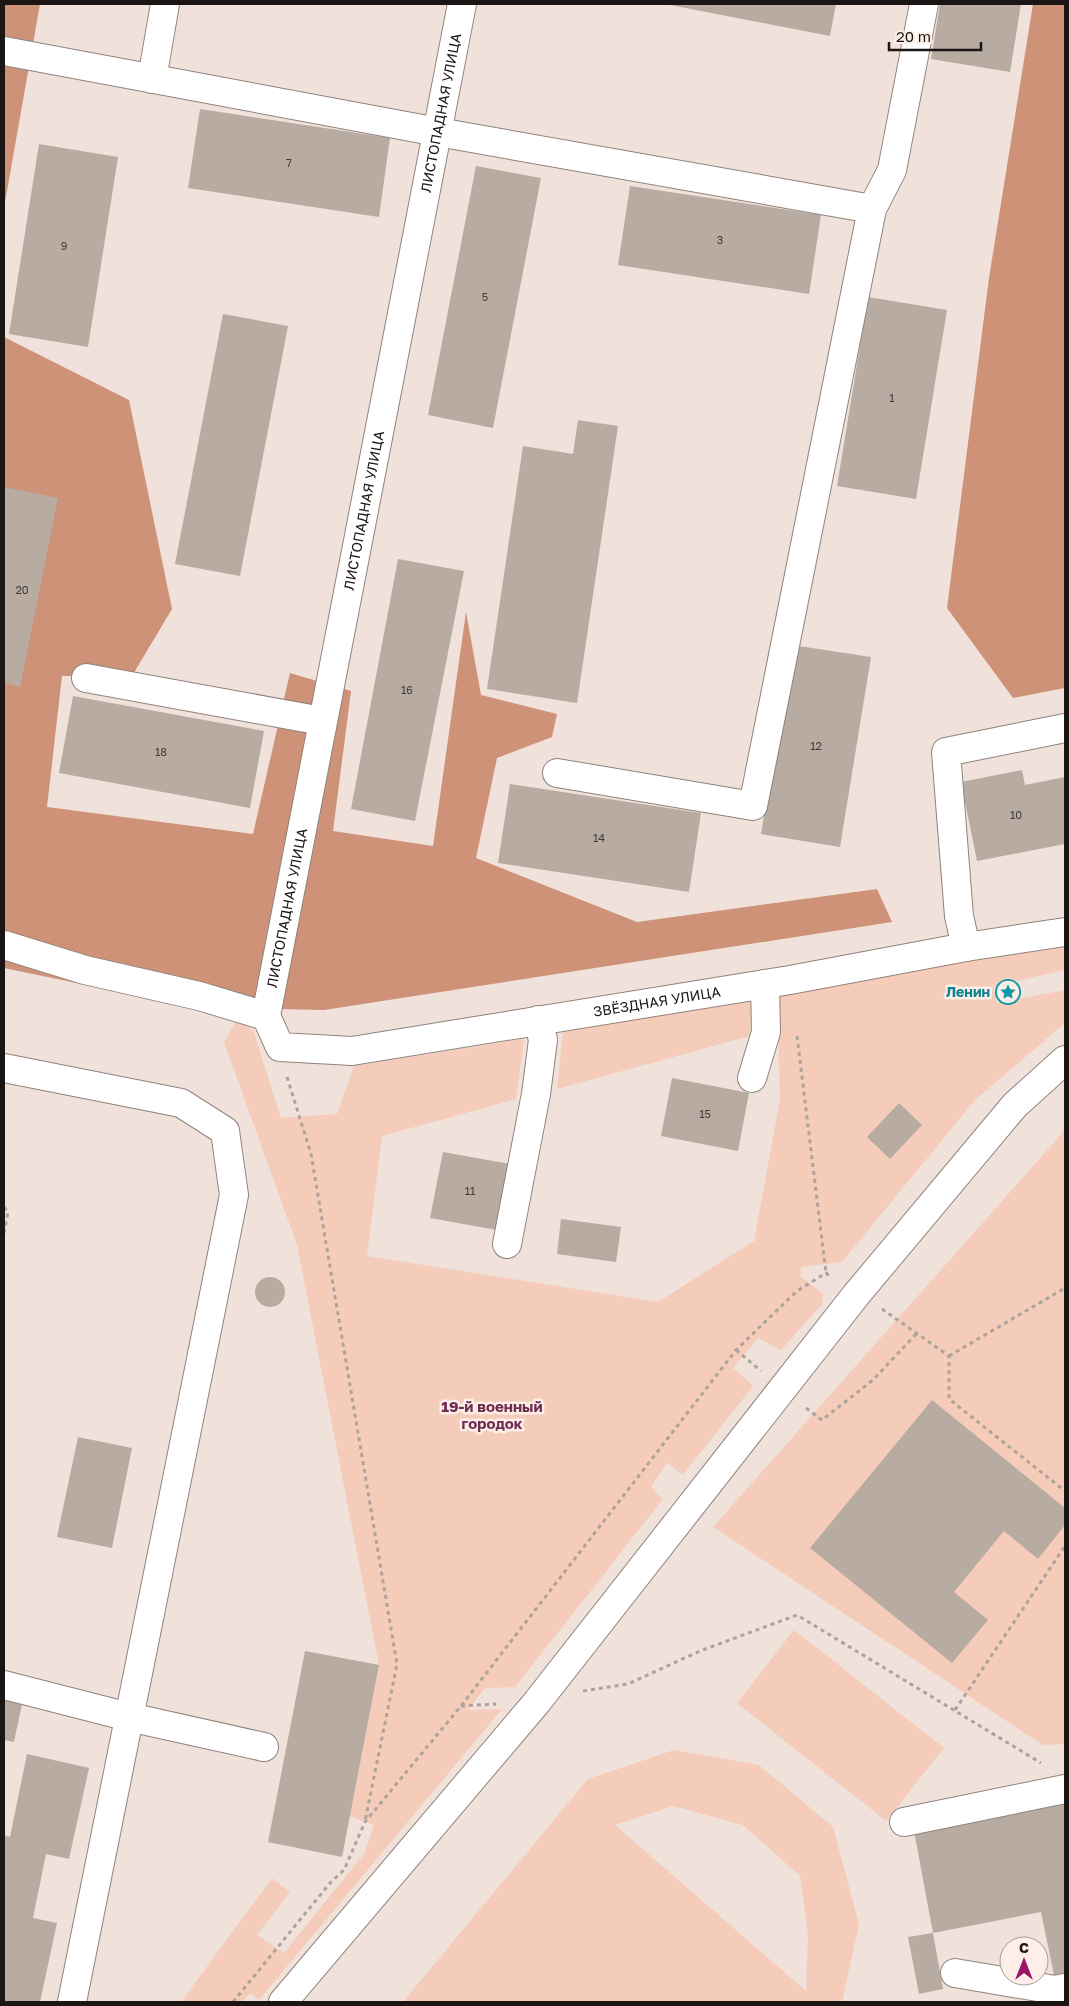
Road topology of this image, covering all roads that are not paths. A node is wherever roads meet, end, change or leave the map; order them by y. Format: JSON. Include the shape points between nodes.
{"nodes":[{"id":1,"x":166,"y":4,"type":"edge"},
{"id":2,"x":462,"y":4,"type":"edge"},
{"id":3,"x":924,"y":4,"type":"edge"},
{"id":4,"x":4,"y":51,"type":"edge"},
{"id":5,"x":152,"y":79,"type":"junction"},
{"id":6,"x":438,"y":132,"type":"junction"},
{"id":7,"x":872,"y":209,"type":"junction"},
{"id":8,"x":86,"y":678,"type":"dead end"},
{"id":9,"x":322,"y":721,"type":"junction"},
{"id":10,"x":1065,"y":728,"type":"edge"},
{"id":11,"x":557,"y":773,"type":"dead end"},
{"id":12,"x":1065,"y":932,"type":"edge"},
{"id":13,"x":4,"y":944,"type":"edge"},
{"id":14,"x":966,"y":947,"type":"junction"},
{"id":15,"x":765,"y":984,"type":"junction"},
{"id":16,"x":266,"y":1016,"type":"junction"},
{"id":17,"x":538,"y":1020,"type":"junction"},
{"id":18,"x":1065,"y":1060,"type":"edge"},
{"id":19,"x":4,"y":1068,"type":"edge"},
{"id":20,"x":752,"y":1078,"type":"dead end"},
{"id":21,"x":507,"y":1244,"type":"dead end"},
{"id":22,"x":4,"y":1685,"type":"edge"},
{"id":23,"x":129,"y":1717,"type":"junction"},
{"id":24,"x":264,"y":1747,"type":"dead end"},
{"id":25,"x":1065,"y":1789,"type":"edge"},
{"id":26,"x":904,"y":1822,"type":"dead end"},
{"id":27,"x":955,"y":1973,"type":"dead end"},
{"id":28,"x":1065,"y":1988,"type":"edge"},
{"id":29,"x":72,"y":2002,"type":"edge"},
{"id":30,"x":283,"y":2002,"type":"edge"}],
"edges":[{"from":1,"to":5,"type":"street"},
{"from":2,"to":6,"type":"street","name":"ЛИСТОПАДНАЯ УЛИЦА"},
{"from":3,"to":7,"type":"street","via":[[892,170]]},
{"from":4,"to":5,"type":"street"},
{"from":5,"to":6,"type":"street"},
{"from":6,"to":7,"type":"street"},
{"from":6,"to":9,"type":"street","name":"ЛИСТОПАДНАЯ УЛИЦА"},
{"from":7,"to":11,"type":"street","via":[[753,806]]},
{"from":8,"to":9,"type":"street"},
{"from":9,"to":16,"type":"street","name":"ЛИСТОПАДНАЯ УЛИЦА"},
{"from":10,"to":14,"type":"street","via":[[946,752],[959,916]]},
{"from":12,"to":14,"type":"street","name":"ЗВЁЗДНАЯ УЛИЦА"},
{"from":13,"to":16,"type":"street","via":[[85,970],[198,996]]},
{"from":14,"to":15,"type":"street","name":"ЗВЁЗДНАЯ УЛИЦА"},
{"from":15,"to":17,"type":"street","name":"ЗВЁЗДНАЯ УЛИЦА"},
{"from":15,"to":20,"type":"street","via":[[766,1032]]},
{"from":16,"to":17,"type":"street","name":"ЗВЁЗДНАЯ УЛИЦА","via":[[280,1047],[352,1051]]},
{"from":17,"to":21,"type":"street","via":[[543,1040],[536,1094]]},
{"from":18,"to":30,"type":"street","via":[[1015,1105],[856,1295],[537,1702]]},
{"from":19,"to":23,"type":"street","via":[[181,1103],[226,1131],[234,1195]]},
{"from":22,"to":23,"type":"street"},
{"from":23,"to":24,"type":"street"},
{"from":23,"to":29,"type":"street"},
{"from":25,"to":26,"type":"street"},
{"from":27,"to":28,"type":"street","via":[[1055,1990]]}]}
